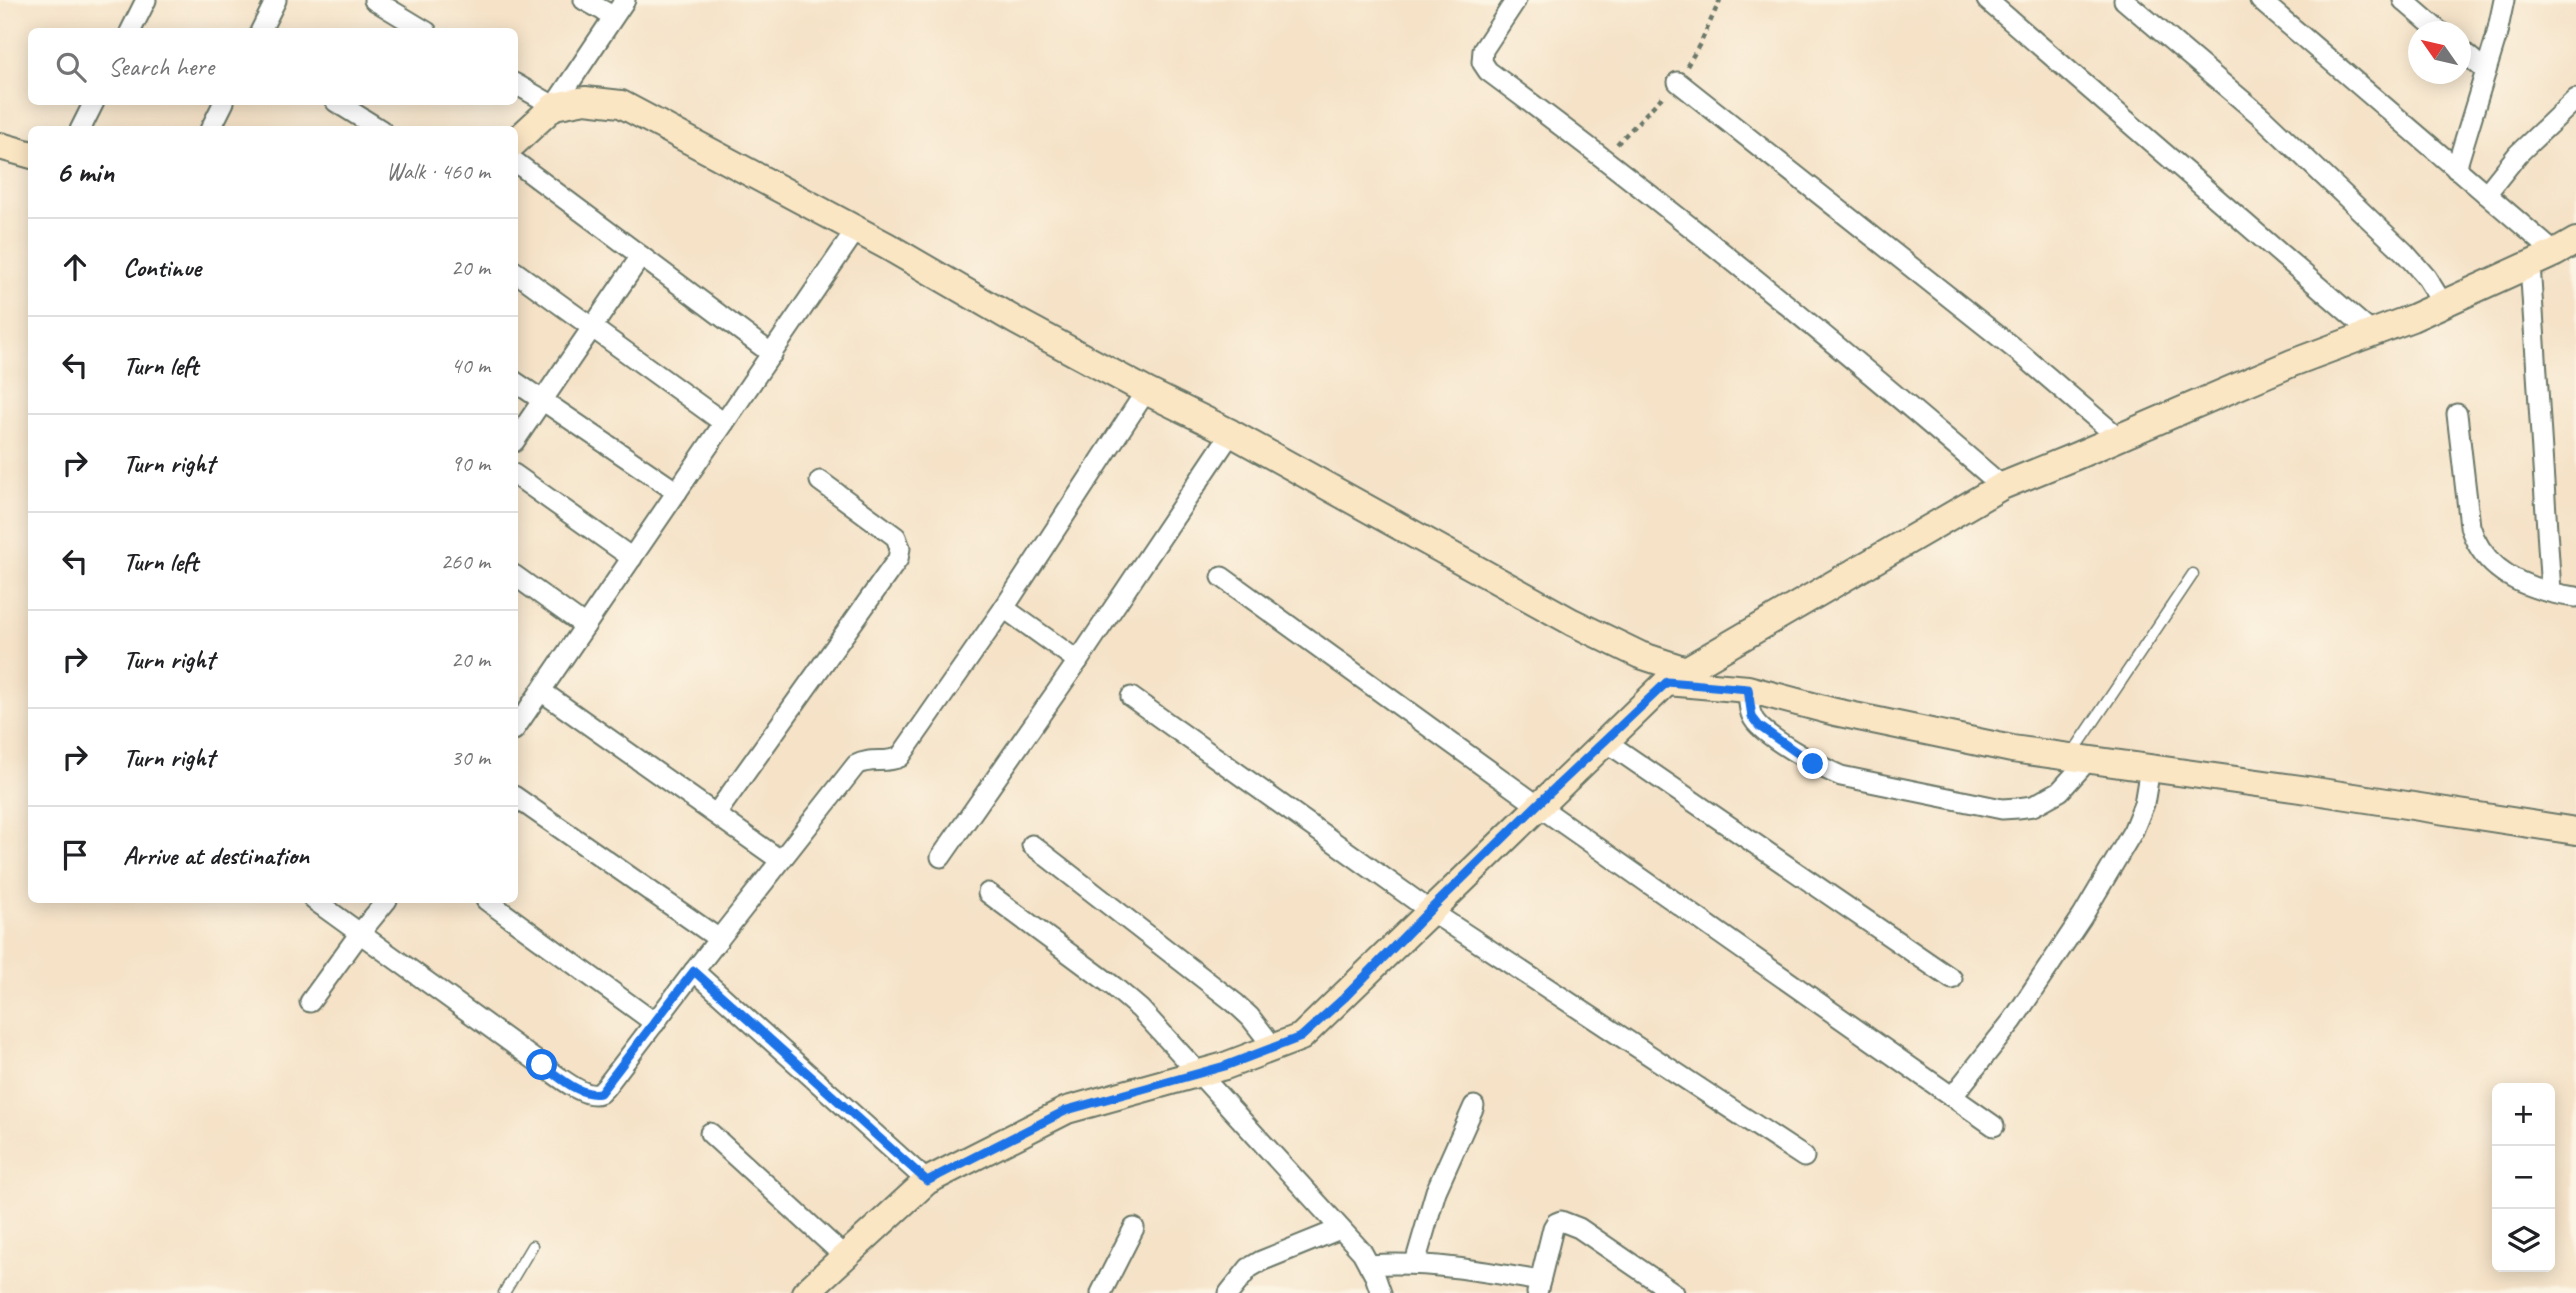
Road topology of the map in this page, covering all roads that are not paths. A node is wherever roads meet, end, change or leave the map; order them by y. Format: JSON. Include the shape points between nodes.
{"nodes":[{"id":1,"x":146,"y":0,"type":"edge"},
{"id":2,"x":276,"y":0,"type":"edge"},
{"id":3,"x":374,"y":0,"type":"edge"},
{"id":4,"x":584,"y":0,"type":"edge"},
{"id":5,"x":1517,"y":0,"type":"edge"},
{"id":6,"x":1987,"y":0,"type":"edge"},
{"id":7,"x":2124,"y":0,"type":"edge"},
{"id":8,"x":2260,"y":0,"type":"edge"},
{"id":9,"x":2403,"y":0,"type":"edge"},
{"id":10,"x":2504,"y":0,"type":"edge"},
{"id":11,"x":619,"y":8,"type":"edge"},
{"id":12,"x":2427,"y":21,"type":"edge"},
{"id":13,"x":132,"y":28,"type":"edge"},
{"id":14,"x":262,"y":28,"type":"edge"},
{"id":15,"x":421,"y":28,"type":"edge"},
{"id":16,"x":2471,"y":58,"type":"edge"},
{"id":17,"x":2486,"y":71,"type":"junction"},
{"id":18,"x":1678,"y":82,"type":"dead end"},
{"id":19,"x":518,"y":85,"type":"edge"},
{"id":20,"x":2576,"y":99,"type":"edge"},
{"id":21,"x":92,"y":105,"type":"edge"},
{"id":22,"x":222,"y":105,"type":"edge"},
{"id":23,"x":341,"y":105,"type":"edge"},
{"id":24,"x":554,"y":106,"type":"junction"},
{"id":25,"x":82,"y":126,"type":"edge"},
{"id":26,"x":212,"y":126,"type":"edge"},
{"id":27,"x":375,"y":126,"type":"edge"},
{"id":28,"x":518,"y":139,"type":"edge"},
{"id":29,"x":0,"y":146,"type":"edge"},
{"id":30,"x":28,"y":154,"type":"edge"},
{"id":31,"x":518,"y":164,"type":"edge"},
{"id":32,"x":2456,"y":169,"type":"junction"},
{"id":33,"x":2486,"y":194,"type":"junction"},
{"id":34,"x":856,"y":230,"type":"junction"},
{"id":35,"x":2566,"y":247,"type":"edge"},
{"id":36,"x":641,"y":256,"type":"junction"},
{"id":37,"x":2530,"y":264,"type":"junction"},
{"id":38,"x":518,"y":274,"type":"edge"},
{"id":39,"x":2442,"y":304,"type":"junction"},
{"id":40,"x":592,"y":327,"type":"junction"},
{"id":41,"x":2372,"y":332,"type":"junction"},
{"id":42,"x":772,"y":354,"type":"junction"},
{"id":43,"x":518,"y":384,"type":"edge"},
{"id":44,"x":1146,"y":391,"type":"junction"},
{"id":45,"x":542,"y":400,"type":"junction"},
{"id":46,"x":2457,"y":415,"type":"dead end"},
{"id":47,"x":724,"y":423,"type":"junction"},
{"id":48,"x":1231,"y":433,"type":"junction"},
{"id":49,"x":518,"y":436,"type":"edge"},
{"id":50,"x":2119,"y":438,"type":"junction"},
{"id":51,"x":518,"y":477,"type":"edge"},
{"id":52,"x":820,"y":481,"type":"dead end"},
{"id":53,"x":2002,"y":486,"type":"junction"},
{"id":54,"x":677,"y":492,"type":"junction"},
{"id":55,"x":632,"y":558,"type":"junction"},
{"id":56,"x":2193,"y":574,"type":"dead end"},
{"id":57,"x":1222,"y":577,"type":"dead end"},
{"id":58,"x":518,"y":578,"type":"edge"},
{"id":59,"x":2551,"y":592,"type":"junction"},
{"id":60,"x":2576,"y":597,"type":"edge"},
{"id":61,"x":1004,"y":608,"type":"junction"},
{"id":62,"x":585,"y":626,"type":"junction"},
{"id":63,"x":1078,"y":661,"type":"junction"},
{"id":64,"x":1676,"y":676,"type":"junction"},
{"id":65,"x":1748,"y":689,"type":"junction"},
{"id":66,"x":541,"y":691,"type":"junction"},
{"id":67,"x":1131,"y":697,"type":"dead end"},
{"id":68,"x":518,"y":724,"type":"edge"},
{"id":69,"x":1605,"y":741,"type":"junction"},
{"id":70,"x":2079,"y":758,"type":"junction"},
{"id":71,"x":2151,"y":768,"type":"junction"},
{"id":72,"x":518,"y":799,"type":"edge"},
{"id":73,"x":1537,"y":805,"type":"junction"},
{"id":74,"x":716,"y":814,"type":"junction"},
{"id":75,"x":2576,"y":831,"type":"edge"},
{"id":76,"x":1032,"y":845,"type":"dead end"},
{"id":77,"x":941,"y":857,"type":"dead end"},
{"id":78,"x":780,"y":860,"type":"junction"},
{"id":79,"x":988,"y":893,"type":"dead end"},
{"id":80,"x":318,"y":903,"type":"edge"},
{"id":81,"x":385,"y":903,"type":"edge"},
{"id":82,"x":490,"y":903,"type":"edge"},
{"id":83,"x":1429,"y":911,"type":"junction"},
{"id":84,"x":360,"y":933,"type":"junction"},
{"id":85,"x":719,"y":939,"type":"junction"},
{"id":86,"x":694,"y":971,"type":"junction"},
{"id":87,"x":1952,"y":979,"type":"dead end"},
{"id":88,"x":310,"y":1002,"type":"dead end"},
{"id":89,"x":655,"y":1023,"type":"junction"},
{"id":90,"x":1274,"y":1048,"type":"junction"},
{"id":91,"x":1199,"y":1073,"type":"junction"},
{"id":92,"x":1952,"y":1097,"type":"junction"},
{"id":93,"x":1474,"y":1106,"type":"dead end"},
{"id":94,"x":1994,"y":1126,"type":"dead end"},
{"id":95,"x":710,"y":1133,"type":"dead end"},
{"id":96,"x":1804,"y":1157,"type":"dead end"},
{"id":97,"x":927,"y":1181,"type":"junction"},
{"id":98,"x":1134,"y":1228,"type":"dead end"},
{"id":99,"x":1340,"y":1228,"type":"junction"},
{"id":100,"x":532,"y":1246,"type":"dead end"},
{"id":101,"x":844,"y":1256,"type":"junction"},
{"id":102,"x":1415,"y":1263,"type":"junction"},
{"id":103,"x":1368,"y":1265,"type":"junction"},
{"id":104,"x":1538,"y":1287,"type":"edge"},
{"id":105,"x":504,"y":1293,"type":"edge"},
{"id":106,"x":805,"y":1293,"type":"edge"},
{"id":107,"x":1101,"y":1293,"type":"edge"},
{"id":108,"x":1229,"y":1293,"type":"edge"},
{"id":109,"x":1381,"y":1293,"type":"edge"},
{"id":110,"x":1674,"y":1293,"type":"edge"}],
"edges":[{"from":1,"to":13,"type":"street"},
{"from":2,"to":14,"type":"street"},
{"from":3,"to":15,"type":"street"},
{"from":4,"to":11,"type":"street"},
{"from":5,"to":53,"type":"street","via":[[1483,50],[1482,62],[1488,71],[1604,157],[1846,351]]},
{"from":6,"to":41,"type":"street"},
{"from":7,"to":39,"type":"street","via":[[2262,117],[2405,253]]},
{"from":8,"to":32,"type":"street"},
{"from":9,"to":12,"type":"street"},
{"from":10,"to":17,"type":"street"},
{"from":11,"to":24,"type":"street"},
{"from":16,"to":17,"type":"street"},
{"from":17,"to":32,"type":"street"},
{"from":18,"to":50,"type":"street","via":[[2021,354]]},
{"from":19,"to":24,"type":"street"},
{"from":20,"to":33,"type":"street","via":[[2518,154]]},
{"from":21,"to":25,"type":"street"},
{"from":22,"to":26,"type":"street"},
{"from":23,"to":27,"type":"street"},
{"from":24,"to":28,"type":"main road"},
{"from":24,"to":34,"type":"main road","via":[[585,100],[621,104]]},
{"from":29,"to":30,"type":"main road"},
{"from":31,"to":36,"type":"street"},
{"from":32,"to":33,"type":"street"},
{"from":33,"to":35,"type":"street"},
{"from":34,"to":42,"type":"street"},
{"from":34,"to":44,"type":"main road"},
{"from":35,"to":37,"type":"main road"},
{"from":36,"to":40,"type":"street"},
{"from":36,"to":42,"type":"street"},
{"from":37,"to":39,"type":"main road"},
{"from":37,"to":59,"type":"street"},
{"from":38,"to":40,"type":"street"},
{"from":39,"to":41,"type":"main road"},
{"from":40,"to":45,"type":"street"},
{"from":40,"to":47,"type":"street"},
{"from":41,"to":50,"type":"main road"},
{"from":42,"to":47,"type":"street"},
{"from":43,"to":45,"type":"street"},
{"from":44,"to":48,"type":"main road"},
{"from":44,"to":61,"type":"street"},
{"from":45,"to":49,"type":"street"},
{"from":45,"to":54,"type":"street"},
{"from":46,"to":59,"type":"street","via":[[2474,543],[2493,566],[2512,579]]},
{"from":47,"to":54,"type":"street"},
{"from":48,"to":63,"type":"street"},
{"from":48,"to":64,"type":"main road"},
{"from":50,"to":53,"type":"main road"},
{"from":51,"to":55,"type":"street"},
{"from":52,"to":74,"type":"street","via":[[896,537],[898,559]]},
{"from":53,"to":64,"type":"main road"},
{"from":54,"to":55,"type":"street"},
{"from":55,"to":62,"type":"street"},
{"from":56,"to":70,"type":"lane"},
{"from":57,"to":73,"type":"street"},
{"from":58,"to":62,"type":"street"},
{"from":59,"to":60,"type":"street"},
{"from":61,"to":63,"type":"street"},
{"from":61,"to":78,"type":"street","via":[[900,757],[856,765]]},
{"from":62,"to":66,"type":"street"},
{"from":63,"to":77,"type":"street"},
{"from":64,"to":65,"type":"main road"},
{"from":64,"to":69,"type":"main road"},
{"from":65,"to":70,"type":"main road","via":[[1998,747]]},
{"from":65,"to":70,"type":"street","via":[[1752,717],[1759,726],[1813,764],[1841,776],[1935,796],[2002,809],[2034,806],[2060,791]]},
{"from":66,"to":68,"type":"street"},
{"from":66,"to":74,"type":"street"},
{"from":67,"to":83,"type":"street"},
{"from":69,"to":73,"type":"main road"},
{"from":69,"to":87,"type":"street"},
{"from":70,"to":71,"type":"main road"},
{"from":71,"to":75,"type":"main road"},
{"from":71,"to":92,"type":"street","via":[[2133,831],[2095,895],[2013,1020]]},
{"from":72,"to":85,"type":"street"},
{"from":73,"to":83,"type":"main road"},
{"from":73,"to":92,"type":"street"},
{"from":74,"to":78,"type":"street"},
{"from":76,"to":90,"type":"street","via":[[1235,1003]]},
{"from":78,"to":85,"type":"street"},
{"from":79,"to":91,"type":"street","via":[[1140,1009]]},
{"from":80,"to":84,"type":"street"},
{"from":81,"to":84,"type":"street"},
{"from":82,"to":89,"type":"street"},
{"from":83,"to":90,"type":"main road","via":[[1301,1037]]},
{"from":83,"to":96,"type":"street"},
{"from":84,"to":88,"type":"street"},
{"from":84,"to":89,"type":"street","via":[[542,1065],[591,1094],[600,1093]]},
{"from":85,"to":86,"type":"street"},
{"from":86,"to":89,"type":"street"},
{"from":86,"to":97,"type":"street"},
{"from":90,"to":91,"type":"main road"},
{"from":91,"to":97,"type":"main road","via":[[1067,1110]]},
{"from":91,"to":99,"type":"street"},
{"from":92,"to":94,"type":"street"},
{"from":93,"to":102,"type":"street","via":[[1436,1191]]},
{"from":95,"to":101,"type":"street"},
{"from":97,"to":101,"type":"main road"},
{"from":98,"to":107,"type":"street"},
{"from":99,"to":103,"type":"street"},
{"from":99,"to":108,"type":"street","via":[[1261,1261]]},
{"from":100,"to":105,"type":"lane"},
{"from":101,"to":106,"type":"main road"},
{"from":102,"to":103,"type":"street"},
{"from":102,"to":104,"type":"street","via":[[1475,1269]]},
{"from":103,"to":109,"type":"street"},
{"from":104,"to":110,"type":"street","via":[[1553,1228],[1561,1221],[1579,1228]]}]}
